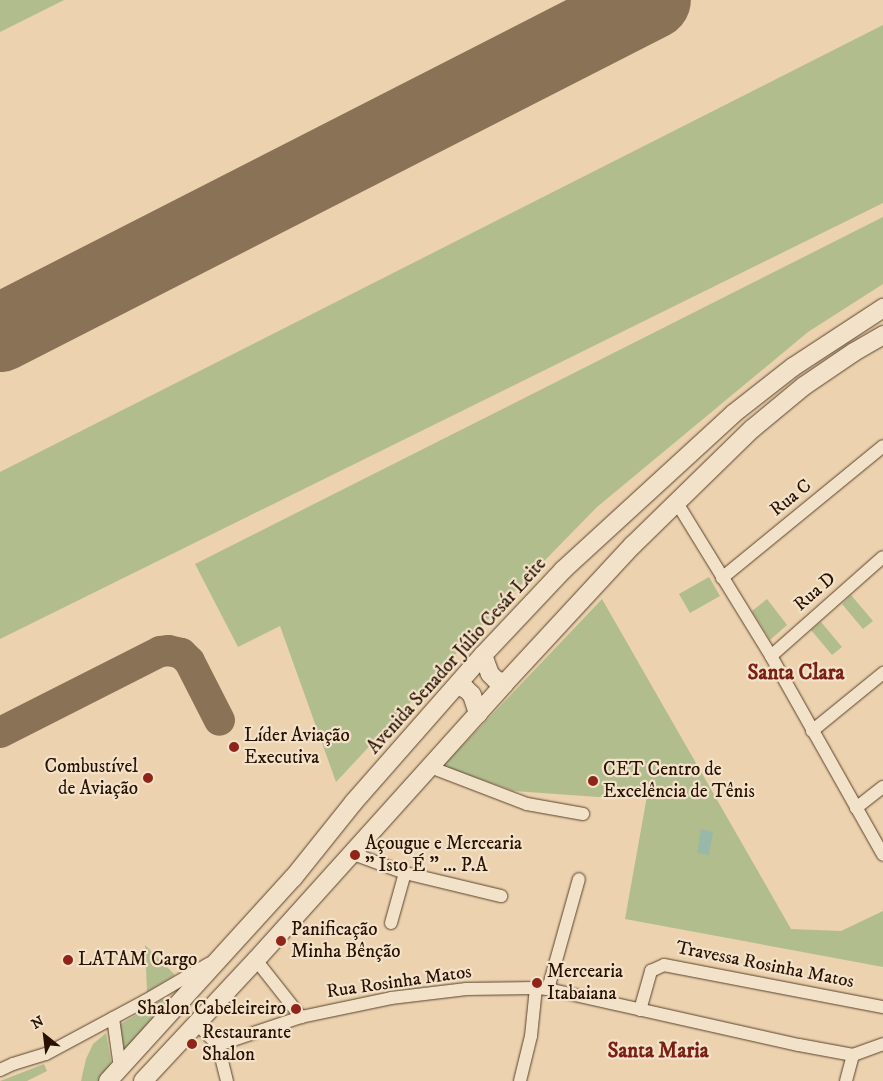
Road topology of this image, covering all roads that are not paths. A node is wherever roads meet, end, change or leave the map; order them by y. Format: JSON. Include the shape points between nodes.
{"nodes":[{"id":1,"x":883,"y":308,"type":"edge"},
{"id":2,"x":883,"y":335,"type":"edge"},
{"id":3,"x":883,"y":446,"type":"edge"},
{"id":4,"x":677,"y":503,"type":"junction"},
{"id":5,"x":883,"y":557,"type":"edge"},
{"id":6,"x":722,"y":578,"type":"junction"},
{"id":7,"x":484,"y":655,"type":"junction"},
{"id":8,"x":771,"y":656,"type":"junction"},
{"id":9,"x":883,"y":673,"type":"edge"},
{"id":10,"x":505,"y":683,"type":"junction"},
{"id":11,"x":457,"y":686,"type":"junction"},
{"id":12,"x":478,"y":714,"type":"junction"},
{"id":13,"x":812,"y":731,"type":"junction"},
{"id":14,"x":430,"y":767,"type":"junction"},
{"id":15,"x":883,"y":787,"type":"edge"},
{"id":16,"x":856,"y":808,"type":"junction"},
{"id":17,"x":583,"y":814,"type":"dead end"},
{"id":18,"x":352,"y":853,"type":"junction"},
{"id":19,"x":883,"y":856,"type":"edge"},
{"id":20,"x":405,"y":872,"type":"junction"},
{"id":21,"x":579,"y":879,"type":"dead end"},
{"id":22,"x":500,"y":896,"type":"dead end"},
{"id":23,"x":391,"y":923,"type":"dead end"},
{"id":24,"x":223,"y":956,"type":"junction"},
{"id":25,"x":256,"y":960,"type":"junction"},
{"id":26,"x":542,"y":989,"type":"junction"},
{"id":27,"x":883,"y":1007,"type":"edge"},
{"id":28,"x":640,"y":1010,"type":"junction"},
{"id":29,"x":301,"y":1017,"type":"junction"},
{"id":30,"x":112,"y":1018,"type":"junction"},
{"id":31,"x":196,"y":1023,"type":"junction"},
{"id":32,"x":883,"y":1044,"type":"edge"},
{"id":33,"x":218,"y":1045,"type":"junction"},
{"id":34,"x":853,"y":1055,"type":"junction"},
{"id":35,"x":6,"y":1063,"type":"edge"},
{"id":36,"x":0,"y":1070,"type":"edge"},
{"id":37,"x":114,"y":1075,"type":"edge"},
{"id":38,"x":143,"y":1081,"type":"edge"},
{"id":39,"x":227,"y":1081,"type":"edge"},
{"id":40,"x":520,"y":1081,"type":"edge"},
{"id":41,"x":846,"y":1081,"type":"edge"}],
"edges":[{"from":1,"to":7,"type":"main road","name":"Avenida Senador Júlio Cesár Leite","via":[[793,367],[733,414],[563,570]]},
{"from":2,"to":4,"type":"main road","via":[[789,398],[752,429]]},
{"from":3,"to":6,"type":"street","name":"Rua C"},
{"from":4,"to":6,"type":"street"},
{"from":4,"to":10,"type":"main road","via":[[592,588]]},
{"from":5,"to":8,"type":"street","name":"Rua D"},
{"from":6,"to":8,"type":"street"},
{"from":7,"to":10,"type":"main road","via":[[490,674]]},
{"from":7,"to":11,"type":"main road","name":"Avenida Senador Júlio Cesár Leite"},
{"from":8,"to":13,"type":"street"},
{"from":9,"to":13,"type":"street"},
{"from":10,"to":12,"type":"main road"},
{"from":11,"to":12,"type":"main road","via":[[472,695]]},
{"from":11,"to":24,"type":"main road","name":"Avenida Senador Júlio Cesár Leite"},
{"from":12,"to":14,"type":"main road"},
{"from":13,"to":16,"type":"street"},
{"from":14,"to":17,"type":"street","via":[[527,804]]},
{"from":14,"to":18,"type":"main road"},
{"from":15,"to":16,"type":"street"},
{"from":16,"to":19,"type":"street"},
{"from":18,"to":20,"type":"street"},
{"from":18,"to":25,"type":"main road"},
{"from":20,"to":22,"type":"street"},
{"from":20,"to":23,"type":"street"},
{"from":21,"to":26,"type":"street"},
{"from":24,"to":30,"type":"street"},
{"from":24,"to":37,"type":"main road","name":"Avenida Senador Júlio Cesár Leite"},
{"from":25,"to":29,"type":"street"},
{"from":25,"to":31,"type":"main road"},
{"from":26,"to":28,"type":"street","name":"Rua Rosinha Matos"},
{"from":26,"to":29,"type":"street","name":"Rua Rosinha Matos","via":[[466,989],[391,998]]},
{"from":26,"to":40,"type":"street"},
{"from":27,"to":28,"type":"street","name":"Travessa Rosinha Matos","via":[[664,965],[651,971]]},
{"from":28,"to":34,"type":"street","name":"Rua Rosinha Matos"},
{"from":29,"to":33,"type":"street","name":"Rua Rosinha Matos"},
{"from":30,"to":35,"type":"street","via":[[46,1054]]},
{"from":30,"to":37,"type":"street"},
{"from":31,"to":33,"type":"street"},
{"from":31,"to":38,"type":"main road"},
{"from":32,"to":34,"type":"street"},
{"from":33,"to":39,"type":"street"},
{"from":34,"to":41,"type":"street"},
{"from":35,"to":36,"type":"street"}]}
